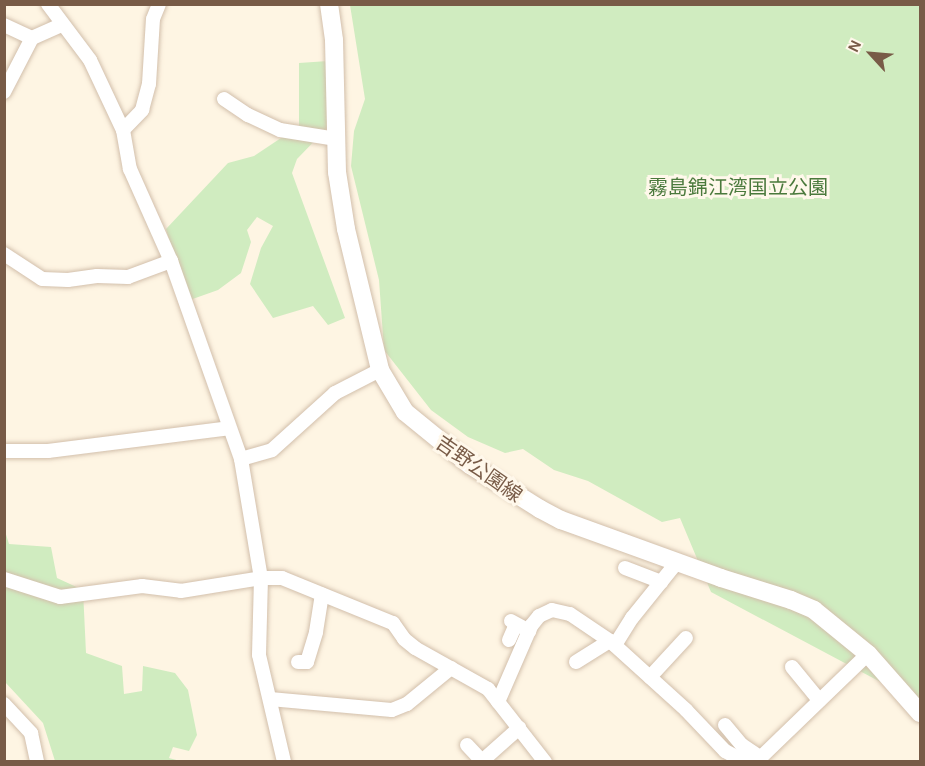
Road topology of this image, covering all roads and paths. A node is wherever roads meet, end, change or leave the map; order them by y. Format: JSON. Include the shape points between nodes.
{"nodes":[{"id":1,"x":48,"y":4,"type":"edge"},
{"id":2,"x":159,"y":4,"type":"edge"},
{"id":3,"x":329,"y":4,"type":"edge"},
{"id":4,"x":4,"y":25,"type":"edge"},
{"id":5,"x":61,"y":25,"type":"junction"},
{"id":6,"x":32,"y":38,"type":"junction"},
{"id":7,"x":4,"y":92,"type":"edge"},
{"id":8,"x":224,"y":99,"type":"dead end"},
{"id":9,"x":123,"y":130,"type":"junction"},
{"id":10,"x":336,"y":139,"type":"junction"},
{"id":11,"x":4,"y":254,"type":"edge"},
{"id":12,"x":171,"y":261,"type":"junction"},
{"id":13,"x":380,"y":370,"type":"junction"},
{"id":14,"x":229,"y":428,"type":"junction"},
{"id":15,"x":4,"y":451,"type":"edge"},
{"id":16,"x":241,"y":459,"type":"junction"},
{"id":17,"x":678,"y":561,"type":"junction"},
{"id":18,"x":625,"y":568,"type":"dead end"},
{"id":19,"x":261,"y":578,"type":"junction"},
{"id":20,"x":4,"y":579,"type":"edge"},
{"id":21,"x":660,"y":582,"type":"junction"},
{"id":22,"x":322,"y":594,"type":"junction"},
{"id":23,"x":529,"y":631,"type":"junction"},
{"id":24,"x":686,"y":638,"type":"dead end"},
{"id":25,"x":509,"y":640,"type":"dead end"},
{"id":26,"x":612,"y":643,"type":"junction"},
{"id":27,"x":868,"y":654,"type":"junction"},
{"id":28,"x":298,"y":662,"type":"dead end"},
{"id":29,"x":576,"y":662,"type":"dead end"},
{"id":30,"x":792,"y":666,"type":"dead end"},
{"id":31,"x":451,"y":668,"type":"junction"},
{"id":32,"x":650,"y":677,"type":"junction"},
{"id":33,"x":270,"y":699,"type":"junction"},
{"id":34,"x":819,"y":700,"type":"junction"},
{"id":35,"x":498,"y":702,"type":"junction"},
{"id":36,"x":4,"y":704,"type":"edge"},
{"id":37,"x":921,"y":713,"type":"edge"},
{"id":38,"x":725,"y":725,"type":"dead end"},
{"id":39,"x":519,"y":728,"type":"junction"},
{"id":40,"x":467,"y":745,"type":"dead end"},
{"id":41,"x":758,"y":759,"type":"edge"},
{"id":42,"x":37,"y":762,"type":"edge"},
{"id":43,"x":284,"y":762,"type":"edge"},
{"id":44,"x":545,"y":762,"type":"edge"},
{"id":45,"x":746,"y":762,"type":"edge"}],
"edges":[{"from":1,"to":5,"type":"street"},
{"from":2,"to":9,"type":"street","via":[[153,19],[149,84],[142,110]]},
{"from":3,"to":10,"type":"main road","name":"吉野公園線","via":[[334,40]]},
{"from":4,"to":6,"type":"street"},
{"from":5,"to":6,"type":"street"},
{"from":5,"to":9,"type":"street","via":[[90,60]]},
{"from":6,"to":7,"type":"street"},
{"from":8,"to":10,"type":"street","via":[[280,130]]},
{"from":9,"to":12,"type":"street","via":[[130,169]]},
{"from":10,"to":13,"type":"main road","name":"吉野公園線","via":[[346,229]]},
{"from":11,"to":12,"type":"street","via":[[42,279],[128,277]]},
{"from":12,"to":14,"type":"street"},
{"from":13,"to":16,"type":"street","via":[[335,393],[272,450]]},
{"from":13,"to":17,"type":"main road","name":"吉野公園線","via":[[397,401],[416,423],[521,500],[561,520]]},
{"from":14,"to":15,"type":"street","via":[[48,451]]},
{"from":14,"to":16,"type":"street"},
{"from":16,"to":19,"type":"street"},
{"from":17,"to":21,"type":"street"},
{"from":17,"to":27,"type":"main road","name":"吉野公園線","via":[[814,610]]},
{"from":18,"to":21,"type":"street"},
{"from":19,"to":20,"type":"street","via":[[181,591],[142,586],[60,597]]},
{"from":19,"to":22,"type":"street","via":[[282,578]]},
{"from":19,"to":33,"type":"street","via":[[259,654]]},
{"from":21,"to":26,"type":"street"},
{"from":22,"to":28,"type":"street","via":[[307,662]]},
{"from":22,"to":31,"type":"street","via":[[393,623],[415,648]]},
{"from":23,"to":25,"type":"street","via":[[514,622]]},
{"from":23,"to":26,"type":"street","via":[[539,616],[552,610],[570,614]]},
{"from":23,"to":35,"type":"street"},
{"from":24,"to":32,"type":"street"},
{"from":26,"to":29,"type":"street"},
{"from":26,"to":32,"type":"street"},
{"from":27,"to":34,"type":"street"},
{"from":27,"to":37,"type":"main road","name":"吉野公園線"},
{"from":30,"to":34,"type":"street"},
{"from":31,"to":33,"type":"street","via":[[407,704],[392,710]]},
{"from":31,"to":35,"type":"street","via":[[488,689]]},
{"from":32,"to":45,"type":"street","via":[[725,751]]},
{"from":33,"to":43,"type":"street"},
{"from":34,"to":41,"type":"street"},
{"from":35,"to":39,"type":"street"},
{"from":36,"to":42,"type":"street","via":[[31,733]]},
{"from":38,"to":41,"type":"street"},
{"from":39,"to":40,"type":"street","via":[[482,762]]},
{"from":39,"to":44,"type":"street"}]}
